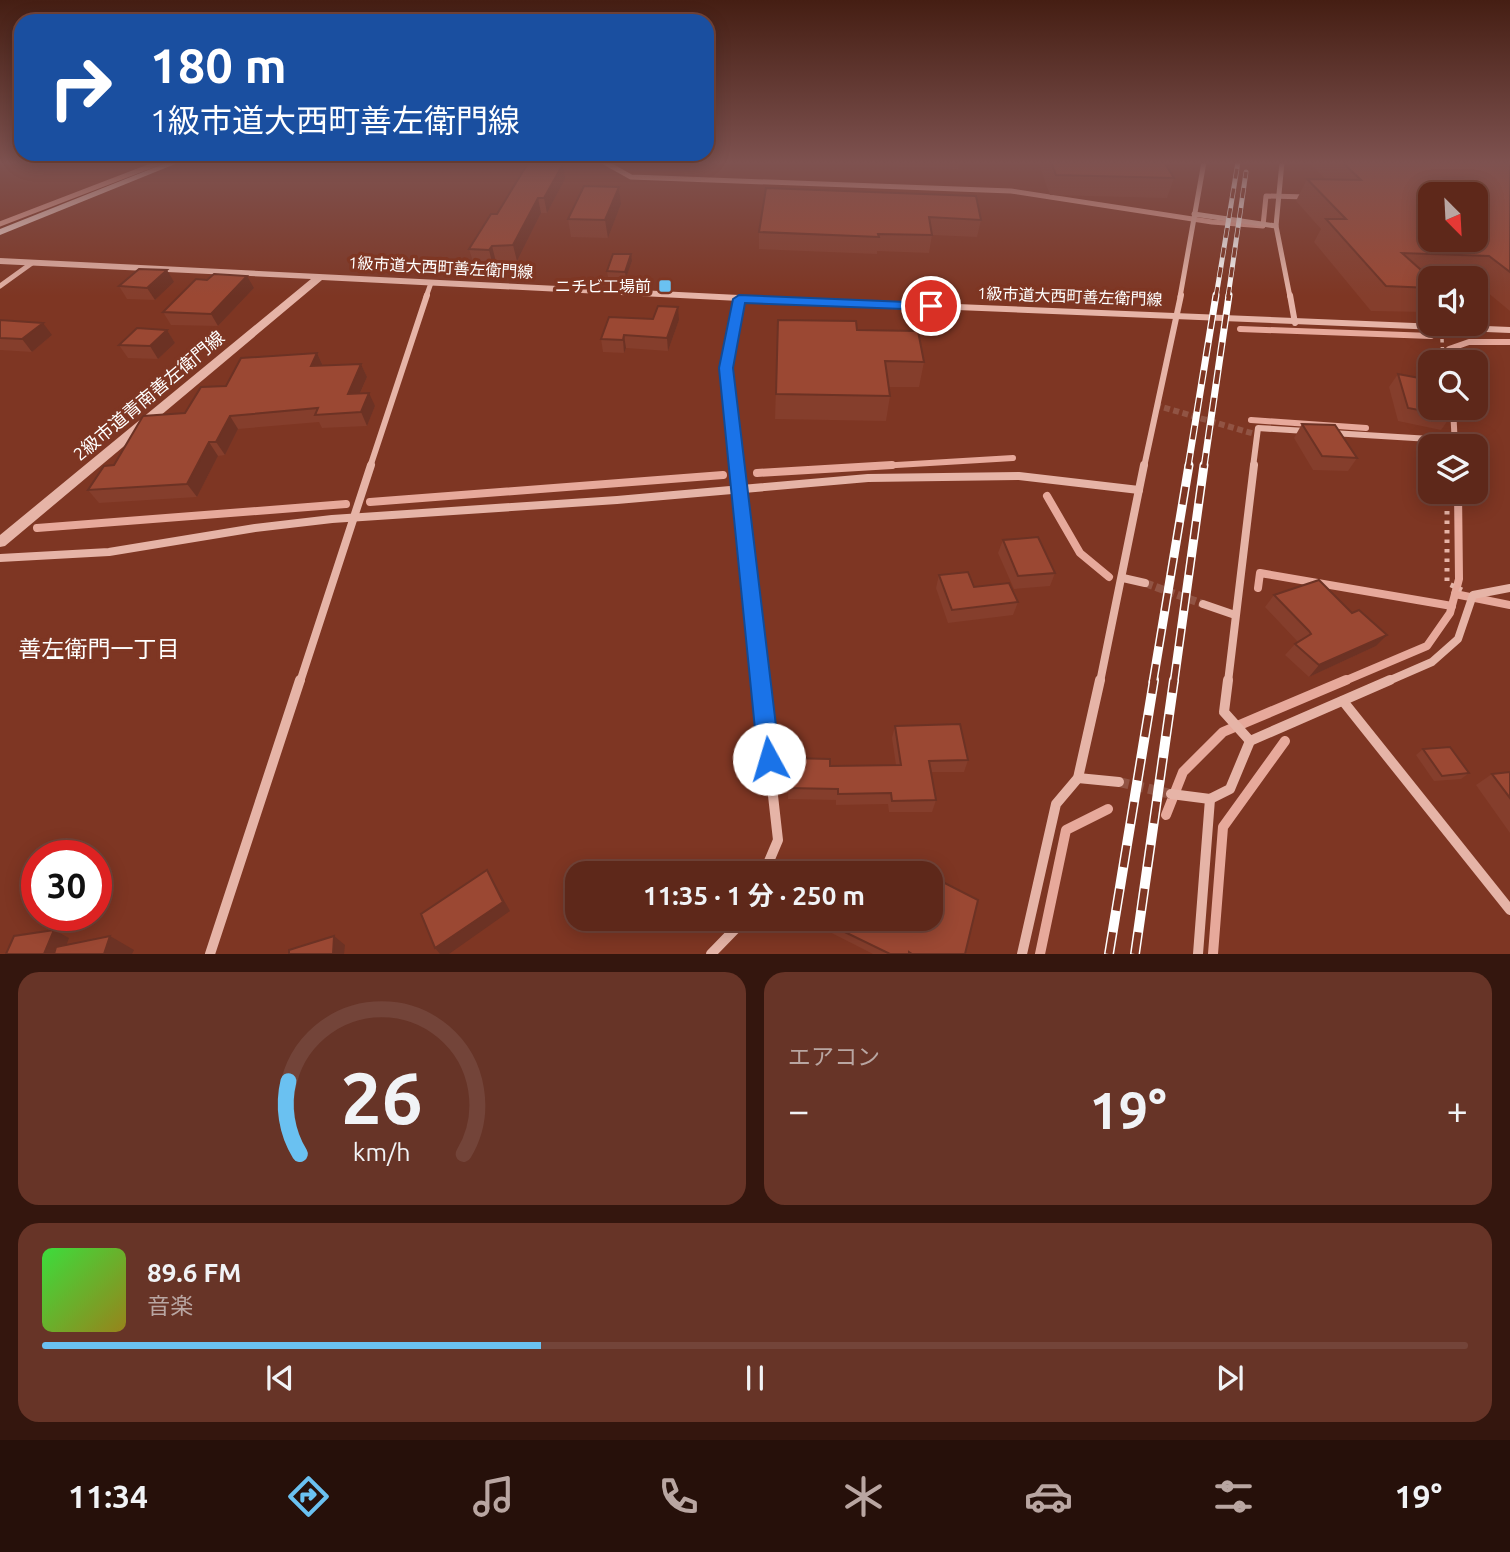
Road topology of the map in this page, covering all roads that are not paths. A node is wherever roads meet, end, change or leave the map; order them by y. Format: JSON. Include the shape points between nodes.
{"nodes":[{"id":1,"x":64,"y":207,"type":"edge"},
{"id":2,"x":1196,"y":207,"type":"edge"},
{"id":3,"x":1278,"y":207,"type":"edge"},
{"id":4,"x":1194,"y":215,"type":"junction"},
{"id":5,"x":1276,"y":226,"type":"junction"},
{"id":6,"x":0,"y":232,"type":"edge"},
{"id":7,"x":0,"y":261,"type":"edge"},
{"id":8,"x":32,"y":263,"type":"junction"},
{"id":9,"x":320,"y":277,"type":"junction"},
{"id":10,"x":431,"y":283,"type":"junction"},
{"id":11,"x":0,"y":286,"type":"edge"},
{"id":12,"x":739,"y":299,"type":"junction"},
{"id":13,"x":1177,"y":317,"type":"junction"},
{"id":14,"x":1295,"y":323,"type":"junction"},
{"id":15,"x":1510,"y":330,"type":"edge"},
{"id":16,"x":1312,"y":432,"type":"edge"},
{"id":17,"x":1325,"y":432,"type":"edge"},
{"id":18,"x":1418,"y":438,"type":"edge"},
{"id":19,"x":741,"y":488,"type":"junction"},
{"id":20,"x":1139,"y":490,"type":"junction"},
{"id":21,"x":355,"y":517,"type":"junction"},
{"id":22,"x":0,"y":542,"type":"edge"},
{"id":23,"x":0,"y":558,"type":"edge"},
{"id":24,"x":1123,"y":578,"type":"junction"},
{"id":25,"x":1145,"y":583,"type":"tunnel mouth"},
{"id":26,"x":1510,"y":588,"type":"edge"},
{"id":27,"x":1203,"y":604,"type":"tunnel mouth"},
{"id":28,"x":1236,"y":615,"type":"junction"},
{"id":29,"x":1343,"y":701,"type":"junction"},
{"id":30,"x":1250,"y":741,"type":"junction"},
{"id":31,"x":1078,"y":778,"type":"junction"},
{"id":32,"x":1119,"y":782,"type":"tunnel mouth"},
{"id":33,"x":1171,"y":794,"type":"tunnel mouth"},
{"id":34,"x":1210,"y":799,"type":"junction"},
{"id":35,"x":769,"y":861,"type":"edge"},
{"id":36,"x":1510,"y":910,"type":"edge"},
{"id":37,"x":736,"y":931,"type":"edge"},
{"id":38,"x":718,"y":952,"type":"edge"},
{"id":39,"x":210,"y":954,"type":"edge"},
{"id":40,"x":1022,"y":954,"type":"edge"},
{"id":41,"x":1198,"y":954,"type":"edge"}],
"edges":[{"from":1,"to":6,"type":"main road"},
{"from":2,"to":4,"type":"street"},
{"from":3,"to":5,"type":"street"},
{"from":4,"to":5,"type":"street"},
{"from":4,"to":13,"type":"street"},
{"from":5,"to":14,"type":"street"},
{"from":7,"to":8,"type":"street","name":"1級市道大西町善左衛門線"},
{"from":8,"to":9,"type":"street","name":"1級市道大西町善左衛門線"},
{"from":8,"to":11,"type":"street"},
{"from":9,"to":10,"type":"street","name":"1級市道大西町善左衛門線"},
{"from":9,"to":22,"type":"street","name":"2級市道青南善左衛門線"},
{"from":10,"to":12,"type":"street","name":"1級市道大西町善左衛門線"},
{"from":10,"to":21,"type":"street"},
{"from":12,"to":13,"type":"street","name":"1級市道大西町善左衛門線"},
{"from":12,"to":19,"type":"street","via":[[726,368]]},
{"from":13,"to":14,"type":"street","name":"1級市道大西町善左衛門線"},
{"from":13,"to":20,"type":"street"},
{"from":14,"to":15,"type":"street","name":"1級市道大西町善左衛門線"},
{"from":16,"to":28,"type":"street","via":[[1258,428]]},
{"from":17,"to":18,"type":"street"},
{"from":19,"to":20,"type":"street","via":[[953,475],[1021,476]]},
{"from":19,"to":21,"type":"street"},
{"from":19,"to":35,"type":"street","via":[[778,840]]},
{"from":20,"to":24,"type":"street"},
{"from":21,"to":23,"type":"street","via":[[220,531],[106,552]]},
{"from":21,"to":39,"type":"street"},
{"from":24,"to":25,"type":"street"},
{"from":24,"to":31,"type":"street"},
{"from":26,"to":29,"type":"street","via":[[1473,595],[1458,639],[1432,662]]},
{"from":27,"to":28,"type":"street"},
{"from":28,"to":30,"type":"street","via":[[1224,712]]},
{"from":29,"to":30,"type":"street"},
{"from":29,"to":36,"type":"street"},
{"from":30,"to":34,"type":"street","via":[[1230,789]]},
{"from":31,"to":32,"type":"street"},
{"from":31,"to":40,"type":"street","via":[[1056,804]]},
{"from":33,"to":34,"type":"street"},
{"from":34,"to":41,"type":"street"},
{"from":37,"to":38,"type":"street"}]}
